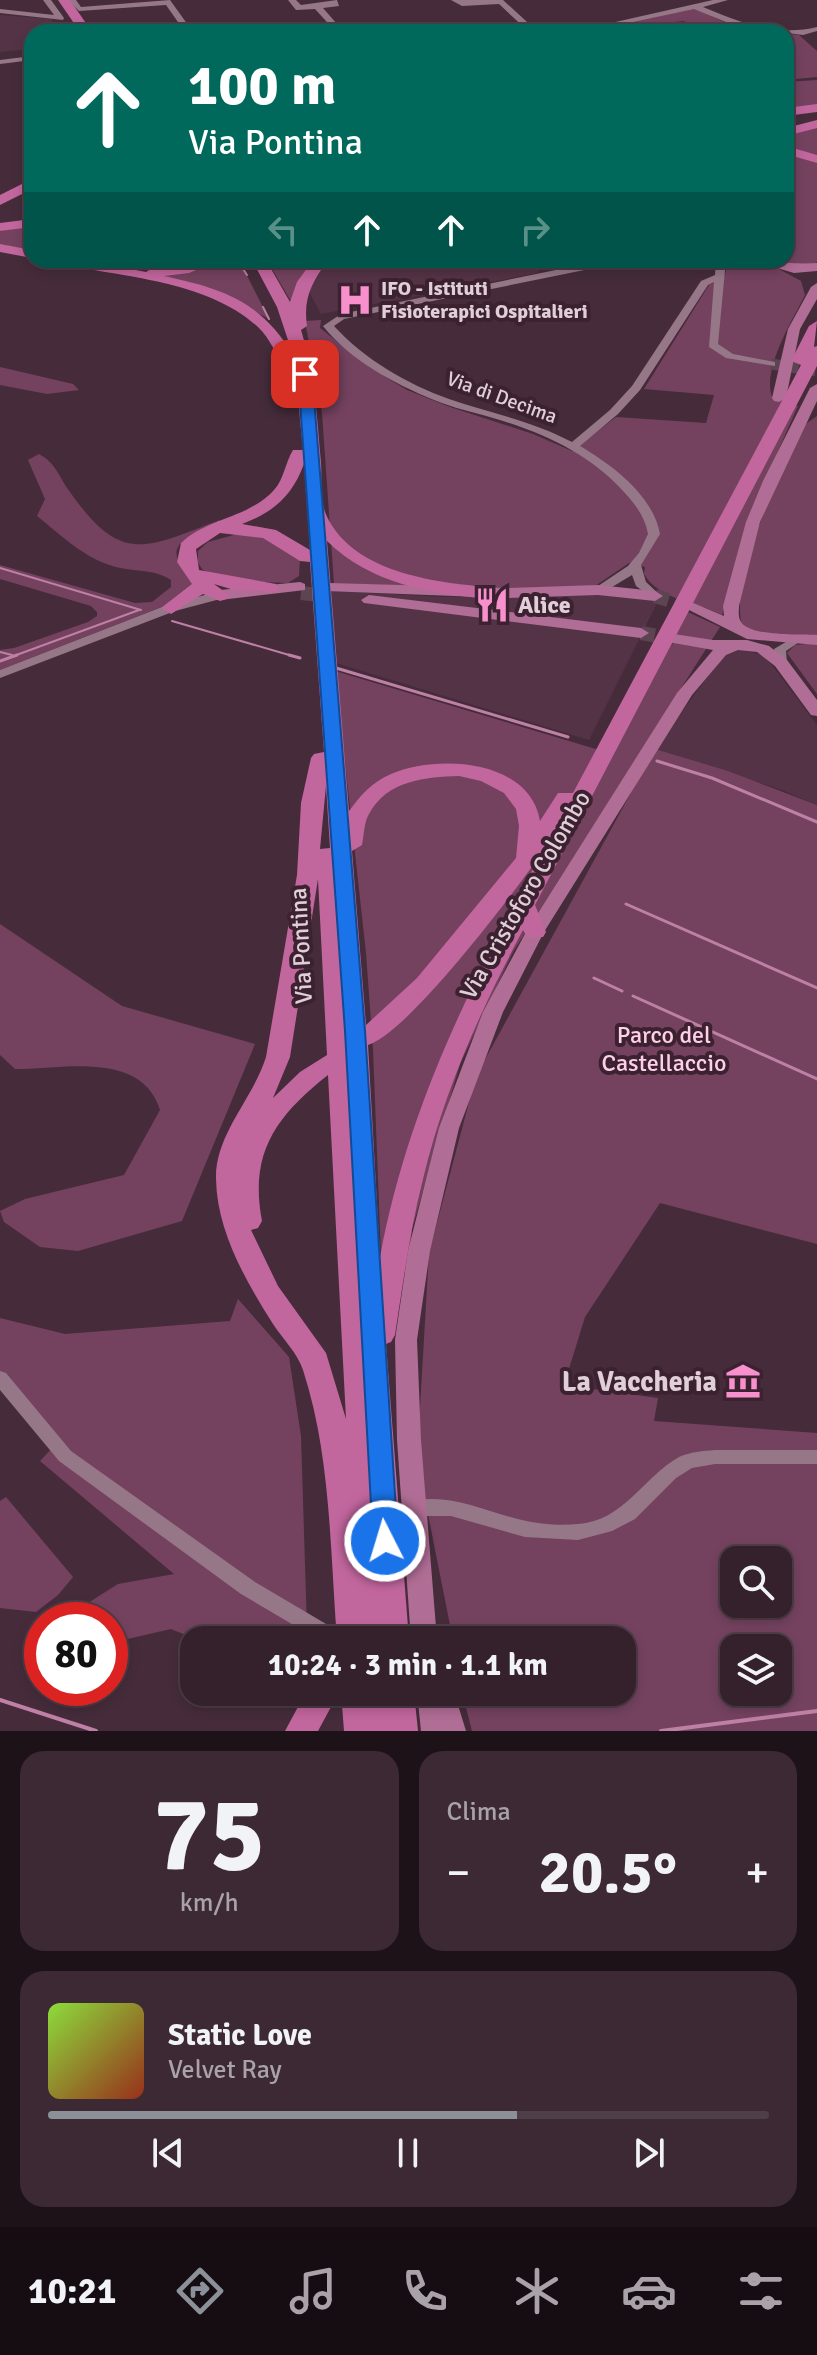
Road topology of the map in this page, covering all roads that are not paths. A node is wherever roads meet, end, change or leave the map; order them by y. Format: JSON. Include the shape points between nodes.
{"nodes":[{"id":1,"x":47,"y":0,"type":"edge"},
{"id":2,"x":64,"y":0,"type":"edge"},
{"id":3,"x":292,"y":0,"type":"edge"},
{"id":4,"x":333,"y":0,"type":"edge"},
{"id":5,"x":455,"y":0,"type":"edge"},
{"id":6,"x":681,"y":0,"type":"edge"},
{"id":7,"x":724,"y":0,"type":"edge"},
{"id":8,"x":500,"y":1,"type":"edge"},
{"id":9,"x":167,"y":2,"type":"edge"},
{"id":10,"x":80,"y":3,"type":"edge"},
{"id":11,"x":135,"y":3,"type":"edge"},
{"id":12,"x":317,"y":6,"type":"junction"},
{"id":13,"x":695,"y":7,"type":"junction"},
{"id":14,"x":56,"y":9,"type":"edge"},
{"id":15,"x":96,"y":9,"type":"junction"},
{"id":16,"x":0,"y":11,"type":"edge"},
{"id":17,"x":82,"y":24,"type":"edge"},
{"id":18,"x":86,"y":24,"type":"edge"},
{"id":19,"x":183,"y":24,"type":"edge"},
{"id":20,"x":333,"y":24,"type":"edge"},
{"id":21,"x":525,"y":24,"type":"edge"},
{"id":22,"x":613,"y":24,"type":"edge"},
{"id":23,"x":736,"y":24,"type":"edge"},
{"id":24,"x":817,"y":29,"type":"edge"},
{"id":25,"x":794,"y":33,"type":"edge"},
{"id":26,"x":24,"y":52,"type":"edge"},
{"id":27,"x":24,"y":59,"type":"edge"},
{"id":28,"x":12,"y":61,"type":"junction"},
{"id":29,"x":0,"y":62,"type":"edge"},
{"id":30,"x":817,"y":108,"type":"edge"},
{"id":31,"x":794,"y":111,"type":"edge"},
{"id":32,"x":794,"y":119,"type":"edge"},
{"id":33,"x":817,"y":120,"type":"edge"},
{"id":34,"x":794,"y":124,"type":"edge"},
{"id":35,"x":794,"y":129,"type":"edge"},
{"id":36,"x":794,"y":152,"type":"edge"},
{"id":37,"x":817,"y":159,"type":"edge"},
{"id":38,"x":24,"y":188,"type":"edge"},
{"id":39,"x":0,"y":201,"type":"edge"},
{"id":40,"x":24,"y":217,"type":"edge"},
{"id":41,"x":0,"y":220,"type":"edge"},
{"id":42,"x":24,"y":224,"type":"edge"},
{"id":43,"x":0,"y":227,"type":"edge"},
{"id":44,"x":0,"y":248,"type":"edge"},
{"id":45,"x":24,"y":252,"type":"edge"},
{"id":46,"x":794,"y":266,"type":"edge"},
{"id":47,"x":817,"y":267,"type":"edge"},
{"id":48,"x":97,"y":268,"type":"edge"},
{"id":49,"x":135,"y":268,"type":"edge"},
{"id":50,"x":194,"y":268,"type":"edge"},
{"id":51,"x":250,"y":268,"type":"edge"},
{"id":52,"x":264,"y":268,"type":"edge"},
{"id":53,"x":314,"y":268,"type":"edge"},
{"id":54,"x":580,"y":268,"type":"edge"},
{"id":55,"x":720,"y":268,"type":"edge"},
{"id":56,"x":784,"y":268,"type":"edge"},
{"id":57,"x":718,"y":277,"type":"junction"},
{"id":58,"x":815,"y":291,"type":"edge"},
{"id":59,"x":817,"y":326,"type":"edge"},
{"id":60,"x":298,"y":343,"type":"junction"},
{"id":61,"x":817,"y":351,"type":"edge"},
{"id":62,"x":771,"y":364,"type":"tunnel mouth"},
{"id":63,"x":291,"y":365,"type":"junction"},
{"id":64,"x":817,"y":388,"type":"edge"},
{"id":65,"x":779,"y":398,"type":"junction"},
{"id":66,"x":817,"y":414,"type":"edge"},
{"id":67,"x":801,"y":419,"type":"junction"},
{"id":68,"x":789,"y":442,"type":"junction"},
{"id":69,"x":572,"y":447,"type":"junction"},
{"id":70,"x":764,"y":450,"type":"junction"},
{"id":71,"x":299,"y":454,"type":"junction"},
{"id":72,"x":316,"y":510,"type":"junction"},
{"id":73,"x":213,"y":530,"type":"junction"},
{"id":74,"x":188,"y":566,"type":"junction"},
{"id":75,"x":636,"y":566,"type":"junction"},
{"id":76,"x":307,"y":574,"type":"junction"},
{"id":77,"x":269,"y":588,"type":"junction"},
{"id":78,"x":598,"y":590,"type":"junction"},
{"id":79,"x":218,"y":591,"type":"junction"},
{"id":80,"x":330,"y":592,"type":"tunnel mouth"},
{"id":81,"x":490,"y":593,"type":"junction"},
{"id":82,"x":655,"y":596,"type":"joint"},
{"id":83,"x":414,"y":598,"type":"junction"},
{"id":84,"x":691,"y":607,"type":"tunnel mouth"},
{"id":85,"x":171,"y":608,"type":"joint"},
{"id":86,"x":641,"y":633,"type":"tunnel mouth"},
{"id":87,"x":738,"y":637,"type":"junction"},
{"id":88,"x":674,"y":639,"type":"tunnel mouth"},
{"id":89,"x":796,"y":640,"type":"junction"},
{"id":90,"x":817,"y":640,"type":"edge"},
{"id":91,"x":781,"y":663,"type":"junction"},
{"id":92,"x":0,"y":674,"type":"edge"},
{"id":93,"x":817,"y":711,"type":"edge"},
{"id":94,"x":325,"y":712,"type":"junction"},
{"id":95,"x":321,"y":758,"type":"junction"},
{"id":96,"x":525,"y":861,"type":"junction"},
{"id":97,"x":345,"y":885,"type":"junction"},
{"id":98,"x":524,"y":905,"type":"junction"},
{"id":99,"x":535,"y":932,"type":"junction"},
{"id":100,"x":365,"y":1038,"type":"dead end"},
{"id":101,"x":328,"y":1063,"type":"dead end"},
{"id":102,"x":317,"y":1365,"type":"junction"},
{"id":103,"x":375,"y":1371,"type":"junction"},
{"id":104,"x":0,"y":1378,"type":"edge"},
{"id":105,"x":817,"y":1457,"type":"edge"},
{"id":106,"x":414,"y":1508,"type":"junction"},
{"id":107,"x":349,"y":1598,"type":"junction"},
{"id":108,"x":314,"y":1626,"type":"edge"},
{"id":109,"x":342,"y":1626,"type":"edge"},
{"id":110,"x":352,"y":1626,"type":"edge"},
{"id":111,"x":372,"y":1626,"type":"edge"},
{"id":112,"x":392,"y":1626,"type":"edge"},
{"id":113,"x":423,"y":1626,"type":"edge"},
{"id":114,"x":315,"y":1706,"type":"edge"},
{"id":115,"x":358,"y":1706,"type":"edge"},
{"id":116,"x":378,"y":1706,"type":"edge"},
{"id":117,"x":399,"y":1706,"type":"edge"},
{"id":118,"x":431,"y":1706,"type":"edge"},
{"id":119,"x":445,"y":1706,"type":"edge"},
{"id":120,"x":301,"y":1731,"type":"edge"},
{"id":121,"x":360,"y":1731,"type":"edge"},
{"id":122,"x":381,"y":1731,"type":"edge"},
{"id":123,"x":402,"y":1731,"type":"edge"},
{"id":124,"x":434,"y":1731,"type":"edge"},
{"id":125,"x":453,"y":1731,"type":"edge"}],
"edges":[{"from":1,"to":14,"type":"street"},
{"from":2,"to":17,"type":"highway"},
{"from":3,"to":12,"type":"street","via":[[299,8]]},
{"from":4,"to":12,"type":"street","via":[[336,4]]},
{"from":5,"to":8,"type":"street"},
{"from":6,"to":13,"type":"street"},
{"from":7,"to":13,"type":"street"},
{"from":8,"to":21,"type":"street"},
{"from":9,"to":11,"type":"street"},
{"from":9,"to":19,"type":"street"},
{"from":10,"to":15,"type":"street"},
{"from":10,"to":15,"type":"street"},
{"from":10,"to":18,"type":"highway"},
{"from":11,"to":15,"type":"street"},
{"from":12,"to":20,"type":"street"},
{"from":13,"to":22,"type":"street"},
{"from":13,"to":23,"type":"street"},
{"from":14,"to":16,"type":"street","via":[[33,14]]},
{"from":24,"to":25,"type":"street"},
{"from":26,"to":28,"type":"street"},
{"from":27,"to":28,"type":"street"},
{"from":28,"to":29,"type":"street"},
{"from":30,"to":31,"type":"highway"},
{"from":32,"to":33,"type":"highway"},
{"from":33,"to":34,"type":"highway"},
{"from":33,"to":35,"type":"highway"},
{"from":36,"to":37,"type":"highway"},
{"from":38,"to":39,"type":"highway"},
{"from":40,"to":41,"type":"highway"},
{"from":42,"to":43,"type":"highway"},
{"from":44,"to":45,"type":"highway"},
{"from":46,"to":47,"type":"main road"},
{"from":48,"to":63,"type":"highway","via":[[230,301],[264,324]]},
{"from":49,"to":50,"type":"highway"},
{"from":51,"to":63,"type":"highway","name":"Via Pontina","via":[[274,310]]},
{"from":52,"to":60,"type":"highway","name":"Via Pontina","via":[[285,305]]},
{"from":53,"to":60,"type":"highway","via":[[296,302]]},
{"from":54,"to":69,"type":"street","name":"Via di Decima","via":[[330,323],[350,346],[412,386]]},
{"from":55,"to":57,"type":"street"},
{"from":56,"to":58,"type":"main road","via":[[806,278]]},
{"from":57,"to":62,"type":"street","via":[[713,345],[730,356]]},
{"from":57,"to":69,"type":"street","via":[[704,283],[629,398]]},
{"from":58,"to":65,"type":"main road","name":"Via Cristoforo Colombo","via":[[792,335]]},
{"from":59,"to":65,"type":"highway","name":"Via Cristoforo Colombo"},
{"from":60,"to":72,"type":"highway","name":"Via Pontina"},
{"from":61,"to":70,"type":"highway","name":"Via Cristoforo Colombo"},
{"from":63,"to":71,"type":"highway","name":"Via Pontina"},
{"from":64,"to":67,"type":"main road"},
{"from":65,"to":96,"type":"highway","name":"Via Cristoforo Colombo","via":[[555,816]]},
{"from":66,"to":67,"type":"main road"},
{"from":67,"to":68,"type":"main road"},
{"from":68,"to":70,"type":"highway"},
{"from":68,"to":87,"type":"main road","via":[[760,501],[732,603]]},
{"from":69,"to":75,"type":"street","name":"Via di Decima","via":[[614,473],[651,522],[653,536]]},
{"from":70,"to":98,"type":"highway","name":"Via Cristoforo Colombo"},
{"from":71,"to":73,"type":"highway","via":[[275,499]]},
{"from":71,"to":76,"type":"highway","name":"Via Pontina"},
{"from":72,"to":76,"type":"highway","name":"Via Pontina"},
{"from":72,"to":81,"type":"highway","via":[[332,537],[376,568]]},
{"from":73,"to":74,"type":"highway","via":[[188,545]]},
{"from":73,"to":76,"type":"highway","via":[[264,530],[285,538]]},
{"from":74,"to":77,"type":"highway","via":[[213,580]]},
{"from":74,"to":79,"type":"highway"},
{"from":75,"to":78,"type":"street"},
{"from":75,"to":82,"type":"street","via":[[640,583]]},
{"from":76,"to":77,"type":"main road"},
{"from":76,"to":79,"type":"main road"},
{"from":76,"to":94,"type":"highway","name":"Via Pontina"},
{"from":77,"to":79,"type":"main road"},
{"from":78,"to":81,"type":"main road"},
{"from":78,"to":82,"type":"main road"},
{"from":79,"to":85,"type":"highway"},
{"from":80,"to":83,"type":"main road"},
{"from":81,"to":83,"type":"main road"},
{"from":83,"to":86,"type":"main road"},
{"from":84,"to":87,"type":"main road"},
{"from":85,"to":92,"type":"street"},
{"from":87,"to":88,"type":"main road"},
{"from":87,"to":89,"type":"main road"},
{"from":87,"to":91,"type":"main road"},
{"from":87,"to":99,"type":"main road","name":"Via Cristoforo Colombo","via":[[679,701]]},
{"from":89,"to":90,"type":"main road"},
{"from":89,"to":91,"type":"street","via":[[780,649]]},
{"from":91,"to":93,"type":"main road"},
{"from":94,"to":95,"type":"highway","name":"Via Pontina"},
{"from":94,"to":97,"type":"highway","name":"Via Pontina"},
{"from":95,"to":102,"type":"highway","via":[[278,1057],[269,1086],[235,1145],[227,1181],[246,1249]]},
{"from":95,"to":111,"type":"highway","name":"Via Pontina"},
{"from":96,"to":97,"type":"highway","via":[[529,817],[514,791],[473,773],[426,771],[384,784],[358,809]]},
{"from":96,"to":100,"type":"highway","name":"Via Cristoforo Colombo","via":[[422,988]]},
{"from":97,"to":103,"type":"highway","name":"Via Pontina"},
{"from":98,"to":99,"type":"highway"},
{"from":98,"to":103,"type":"highway","name":"Via Cristoforo Colombo","via":[[472,1006],[427,1122],[403,1206]]},
{"from":99,"to":106,"type":"main road","name":"Via Cristoforo Colombo","via":[[493,1012],[463,1086],[419,1251],[405,1357]]},
{"from":101,"to":102,"type":"highway","via":[[268,1117],[252,1144],[244,1179],[251,1228]]},
{"from":102,"to":107,"type":"highway","via":[[334,1426]]},
{"from":103,"to":112,"type":"highway"},
{"from":104,"to":108,"type":"street","via":[[65,1456],[248,1588]]},
{"from":105,"to":106,"type":"street","via":[[688,1461],[628,1514],[578,1532],[525,1529],[457,1509]]},
{"from":106,"to":113,"type":"main road","name":"Via Cristoforo Colombo"},
{"from":107,"to":109,"type":"highway"},
{"from":107,"to":110,"type":"highway"},
{"from":114,"to":120,"type":"highway"},
{"from":115,"to":121,"type":"highway"},
{"from":116,"to":122,"type":"highway"},
{"from":117,"to":123,"type":"highway"},
{"from":118,"to":124,"type":"main road"},
{"from":119,"to":125,"type":"main road"}]}
